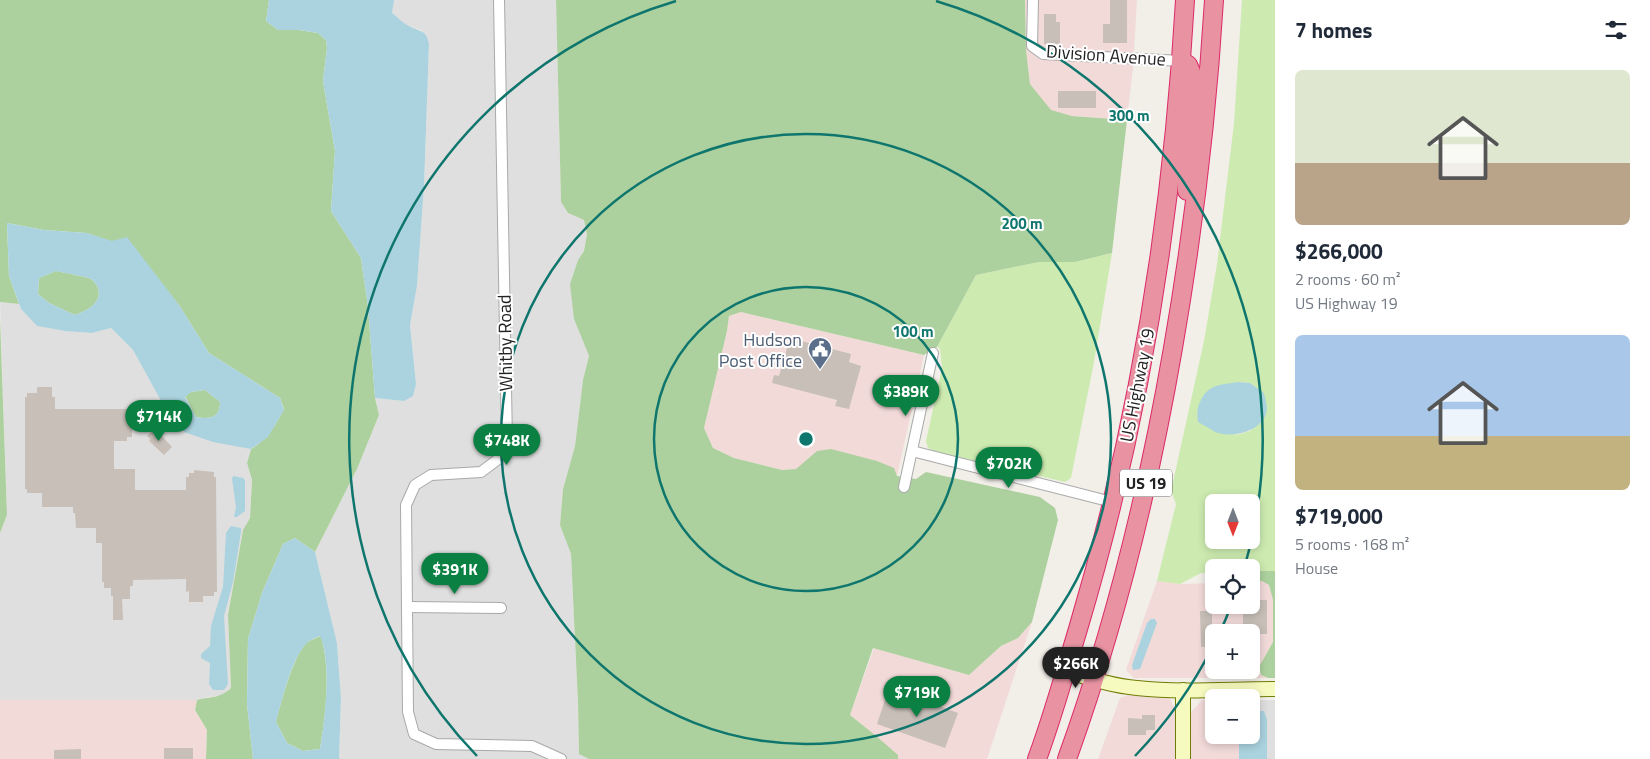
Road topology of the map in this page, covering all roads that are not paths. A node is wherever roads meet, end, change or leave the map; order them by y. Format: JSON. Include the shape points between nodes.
{"nodes":[{"id":1,"x":499,"y":0,"type":"edge"},
{"id":2,"x":1032,"y":0,"type":"edge"},
{"id":3,"x":1185,"y":0,"type":"edge"},
{"id":4,"x":1214,"y":0,"type":"edge"},
{"id":5,"x":1182,"y":61,"type":"junction"},
{"id":6,"x":1192,"y":229,"type":"junction"},
{"id":7,"x":933,"y":353,"type":"dead end"},
{"id":8,"x":912,"y":451,"type":"junction"},
{"id":9,"x":904,"y":487,"type":"dead end"},
{"id":10,"x":1112,"y":502,"type":"junction"},
{"id":11,"x":408,"y":607,"type":"junction"},
{"id":12,"x":501,"y":608,"type":"dead end"},
{"id":13,"x":1066,"y":671,"type":"junction"},
{"id":14,"x":1093,"y":679,"type":"junction"},
{"id":15,"x":1275,"y":689,"type":"edge"},
{"id":16,"x":1183,"y":690,"type":"junction"},
{"id":17,"x":561,"y":759,"type":"edge"},
{"id":18,"x":1037,"y":759,"type":"edge"},
{"id":19,"x":1067,"y":759,"type":"edge"},
{"id":20,"x":1183,"y":759,"type":"edge"}],
"edges":[{"from":1,"to":11,"type":"street","name":"Whitby Road","via":[[507,442],[497,460],[481,472],[431,475],[414,485],[406,505]]},
{"from":2,"to":5,"type":"street","name":"Division Avenue","via":[[1032,46],[1043,54]]},
{"from":3,"to":5,"type":"highway","name":"US Highway 19","number":"US 19"},
{"from":4,"to":6,"type":"highway","name":"US Highway 19","number":"US 19"},
{"from":5,"to":6,"type":"highway","via":[[1191,72],[1194,90],[1187,172]]},
{"from":5,"to":10,"type":"highway","name":"US Highway 19","number":"US 19","via":[[1156,282]]},
{"from":6,"to":14,"type":"highway","name":"US Highway 19","number":"US 19","via":[[1146,484]]},
{"from":7,"to":8,"type":"street"},
{"from":8,"to":9,"type":"street"},
{"from":8,"to":10,"type":"street"},
{"from":10,"to":13,"type":"highway","name":"US Highway 19","number":"US 19"},
{"from":11,"to":12,"type":"street"},
{"from":11,"to":17,"type":"street","name":"Whitby Road","via":[[408,712],[414,734],[436,744],[532,746]]},
{"from":13,"to":14,"type":"street"},
{"from":13,"to":18,"type":"highway","name":"US Highway 19","number":"US 19"},
{"from":14,"to":16,"type":"street","via":[[1137,688]]},
{"from":14,"to":19,"type":"highway","name":"US Highway 19","number":"US 19"},
{"from":15,"to":16,"type":"street"},
{"from":16,"to":20,"type":"street"}]}
